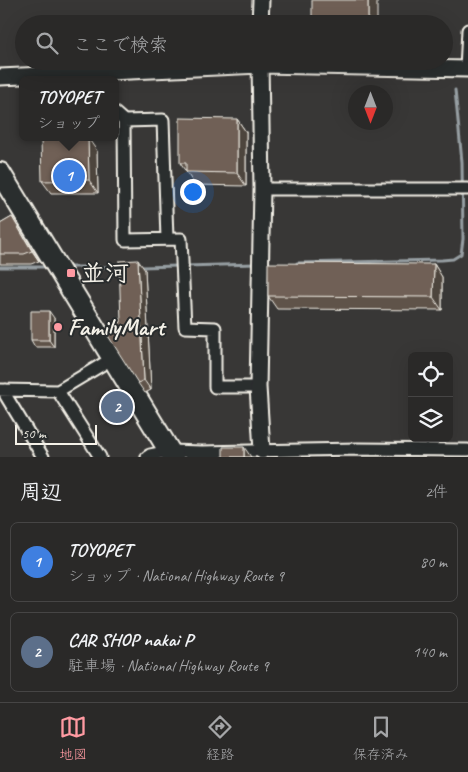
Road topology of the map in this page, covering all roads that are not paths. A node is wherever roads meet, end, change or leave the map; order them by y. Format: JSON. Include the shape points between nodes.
{"nodes":[{"id":1,"x":261,"y":0,"type":"edge"},
{"id":2,"x":260,"y":15,"type":"edge"},
{"id":3,"x":468,"y":30,"type":"edge"},
{"id":4,"x":453,"y":69,"type":"edge"},
{"id":5,"x":467,"y":69,"type":"edge"},
{"id":6,"x":177,"y":70,"type":"edge"},
{"id":7,"x":260,"y":70,"type":"edge"},
{"id":8,"x":106,"y":76,"type":"edge"},
{"id":9,"x":0,"y":77,"type":"edge"},
{"id":10,"x":19,"y":77,"type":"edge"},
{"id":11,"x":120,"y":118,"type":"edge"},
{"id":12,"x":1,"y":180,"type":"edge"},
{"id":13,"x":262,"y":189,"type":"junction"},
{"id":14,"x":468,"y":189,"type":"edge"},
{"id":15,"x":167,"y":239,"type":"junction"},
{"id":16,"x":113,"y":358,"type":"junction"},
{"id":17,"x":258,"y":387,"type":"junction"},
{"id":18,"x":3,"y":390,"type":"edge"},
{"id":19,"x":58,"y":391,"type":"junction"},
{"id":20,"x":468,"y":450,"type":"edge"},
{"id":21,"x":262,"y":451,"type":"junction"},
{"id":22,"x":362,"y":453,"type":"edge"},
{"id":23,"x":158,"y":456,"type":"edge"},
{"id":24,"x":43,"y":457,"type":"edge"},
{"id":25,"x":100,"y":457,"type":"edge"}],
"edges":[{"from":1,"to":2,"type":"street"},
{"from":3,"to":5,"type":"street"},
{"from":4,"to":5,"type":"street"},
{"from":6,"to":8,"type":"street"},
{"from":7,"to":13,"type":"street"},
{"from":9,"to":10,"type":"street"},
{"from":11,"to":15,"type":"street","via":[[163,120]]},
{"from":11,"to":15,"type":"street","via":[[125,240]]},
{"from":12,"to":16,"type":"highway"},
{"from":13,"to":14,"type":"street"},
{"from":13,"to":17,"type":"street"},
{"from":15,"to":17,"type":"street","via":[[181,239],[185,327],[214,328],[215,387]]},
{"from":16,"to":19,"type":"street"},
{"from":16,"to":23,"type":"highway"},
{"from":17,"to":21,"type":"street"},
{"from":18,"to":19,"type":"street"},
{"from":18,"to":24,"type":"street"},
{"from":19,"to":25,"type":"street"},
{"from":20,"to":22,"type":"street"},
{"from":21,"to":22,"type":"street"},
{"from":21,"to":23,"type":"street"}]}
